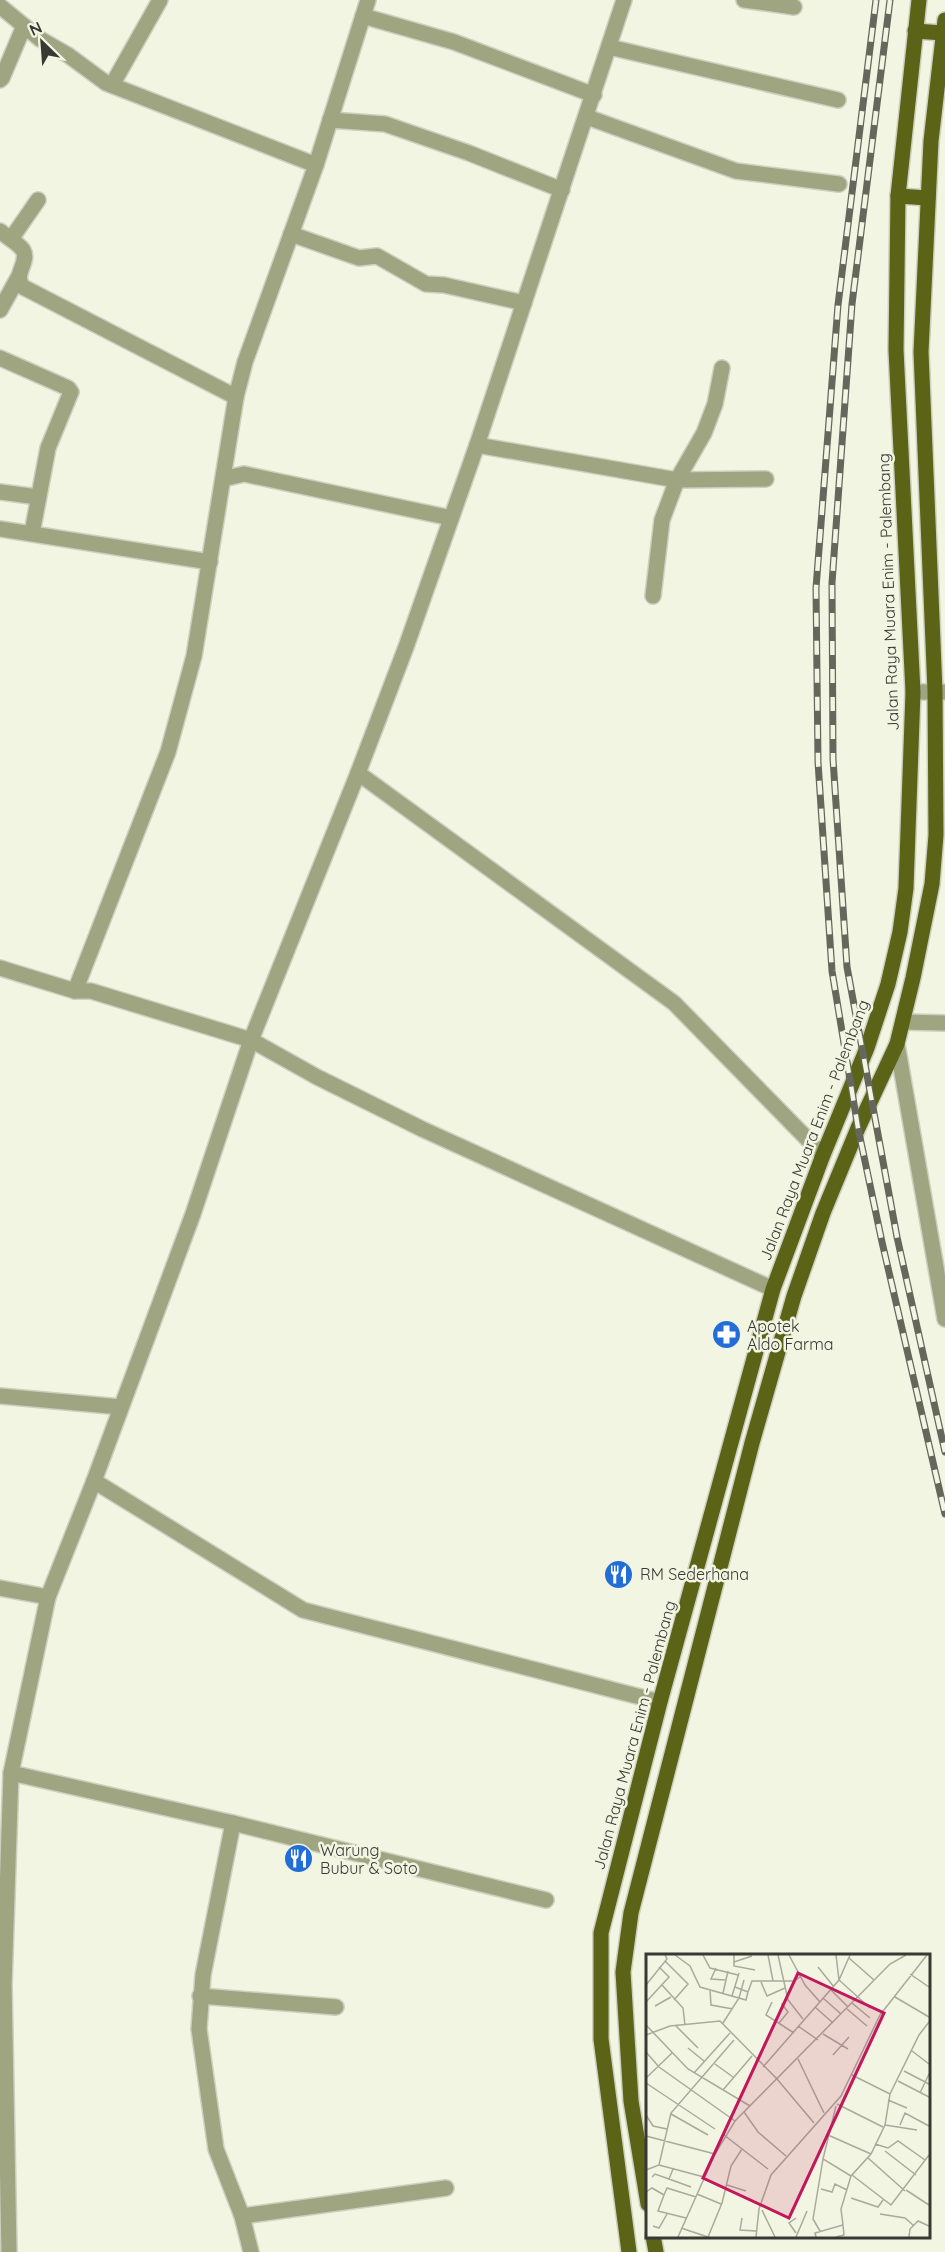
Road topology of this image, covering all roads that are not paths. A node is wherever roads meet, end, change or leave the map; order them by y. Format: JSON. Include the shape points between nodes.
{"nodes":[{"id":1,"x":160,"y":0,"type":"edge"},
{"id":2,"x":369,"y":0,"type":"edge"},
{"id":3,"x":624,"y":0,"type":"edge"},
{"id":4,"x":744,"y":0,"type":"edge"},
{"id":5,"x":919,"y":0,"type":"edge"},
{"id":6,"x":0,"y":6,"type":"edge"},
{"id":7,"x":794,"y":7,"type":"dead end"},
{"id":8,"x":363,"y":16,"type":"junction"},
{"id":9,"x":24,"y":26,"type":"junction"},
{"id":10,"x":944,"y":27,"type":"edge"},
{"id":11,"x":915,"y":31,"type":"junction"},
{"id":12,"x":609,"y":47,"type":"junction"},
{"id":13,"x":0,"y":80,"type":"edge"},
{"id":14,"x":112,"y":85,"type":"junction"},
{"id":15,"x":594,"y":95,"type":"junction"},
{"id":16,"x":838,"y":100,"type":"dead end"},
{"id":17,"x":587,"y":117,"type":"junction"},
{"id":18,"x":330,"y":120,"type":"junction"},
{"id":19,"x":316,"y":165,"type":"junction"},
{"id":20,"x":839,"y":184,"type":"dead end"},
{"id":21,"x":562,"y":190,"type":"junction"},
{"id":22,"x":898,"y":196,"type":"junction"},
{"id":23,"x":928,"y":198,"type":"junction"},
{"id":24,"x":38,"y":200,"type":"dead end"},
{"id":25,"x":291,"y":234,"type":"junction"},
{"id":26,"x":5,"y":235,"type":"edge"},
{"id":27,"x":19,"y":276,"type":"junction"},
{"id":28,"x":524,"y":303,"type":"junction"},
{"id":29,"x":0,"y":310,"type":"edge"},
{"id":30,"x":0,"y":358,"type":"edge"},
{"id":31,"x":722,"y":368,"type":"dead end"},
{"id":32,"x":236,"y":397,"type":"junction"},
{"id":33,"x":477,"y":445,"type":"junction"},
{"id":34,"x":223,"y":479,"type":"junction"},
{"id":35,"x":766,"y":479,"type":"dead end"},
{"id":36,"x":677,"y":480,"type":"junction"},
{"id":37,"x":0,"y":492,"type":"edge"},
{"id":38,"x":38,"y":498,"type":"junction"},
{"id":39,"x":451,"y":518,"type":"junction"},
{"id":40,"x":0,"y":529,"type":"edge"},
{"id":41,"x":32,"y":533,"type":"junction"},
{"id":42,"x":210,"y":562,"type":"junction"},
{"id":43,"x":653,"y":596,"type":"dead end"},
{"id":44,"x":940,"y":691,"type":"edge"},
{"id":45,"x":913,"y":692,"type":"junction"},
{"id":46,"x":358,"y":773,"type":"junction"},
{"id":47,"x":0,"y":968,"type":"edge"},
{"id":48,"x":75,"y":991,"type":"junction"},
{"id":49,"x":903,"y":1022,"type":"junction"},
{"id":50,"x":945,"y":1023,"type":"edge"},
{"id":51,"x":251,"y":1040,"type":"junction"},
{"id":52,"x":897,"y":1044,"type":"junction"},
{"id":53,"x":824,"y":1155,"type":"junction"},
{"id":54,"x":773,"y":1289,"type":"junction"},
{"id":55,"x":945,"y":1319,"type":"edge"},
{"id":56,"x":0,"y":1396,"type":"edge"},
{"id":57,"x":121,"y":1407,"type":"junction"},
{"id":58,"x":94,"y":1481,"type":"junction"},
{"id":59,"x":0,"y":1588,"type":"edge"},
{"id":60,"x":48,"y":1597,"type":"junction"},
{"id":61,"x":660,"y":1702,"type":"junction"},
{"id":62,"x":10,"y":1773,"type":"junction"},
{"id":63,"x":233,"y":1823,"type":"junction"},
{"id":64,"x":546,"y":1900,"type":"dead end"},
{"id":65,"x":2,"y":1986,"type":"edge"},
{"id":66,"x":201,"y":1996,"type":"junction"},
{"id":67,"x":336,"y":2007,"type":"dead end"},
{"id":68,"x":446,"y":2188,"type":"dead end"},
{"id":69,"x":646,"y":2192,"type":"edge"},
{"id":70,"x":242,"y":2216,"type":"junction"},
{"id":71,"x":653,"y":2237,"type":"edge"},
{"id":72,"x":6,"y":2243,"type":"edge"},
{"id":73,"x":251,"y":2252,"type":"edge"},
{"id":74,"x":629,"y":2252,"type":"edge"},
{"id":75,"x":656,"y":2252,"type":"edge"}],
"edges":[{"from":1,"to":14,"type":"street"},
{"from":2,"to":8,"type":"street"},
{"from":3,"to":12,"type":"street"},
{"from":4,"to":7,"type":"street"},
{"from":5,"to":11,"type":"main road","name":"Jalan Raya Muara Enim - Palembang"},
{"from":6,"to":9,"type":"street"},
{"from":8,"to":15,"type":"street","via":[[454,42]]},
{"from":8,"to":18,"type":"street"},
{"from":9,"to":13,"type":"street"},
{"from":9,"to":14,"type":"street"},
{"from":10,"to":11,"type":"main road"},
{"from":10,"to":23,"type":"main road"},
{"from":11,"to":22,"type":"main road","name":"Jalan Raya Muara Enim - Palembang"},
{"from":12,"to":15,"type":"street"},
{"from":12,"to":16,"type":"street"},
{"from":14,"to":19,"type":"street"},
{"from":15,"to":17,"type":"street"},
{"from":17,"to":20,"type":"street","via":[[736,171]]},
{"from":17,"to":21,"type":"street"},
{"from":18,"to":19,"type":"street"},
{"from":18,"to":21,"type":"street","via":[[385,124]]},
{"from":19,"to":25,"type":"street"},
{"from":21,"to":28,"type":"street"},
{"from":22,"to":23,"type":"main road"},
{"from":22,"to":45,"type":"main road","name":"Jalan Raya Muara Enim - Palembang","via":[[896,350]]},
{"from":23,"to":44,"type":"main road","via":[[921,352]]},
{"from":24,"to":26,"type":"street"},
{"from":25,"to":28,"type":"street","via":[[359,258],[377,256],[426,284]]},
{"from":25,"to":32,"type":"street"},
{"from":26,"to":27,"type":"street","via":[[24,254]]},
{"from":27,"to":29,"type":"street"},
{"from":27,"to":32,"type":"street","via":[[23,287]]},
{"from":28,"to":33,"type":"street"},
{"from":30,"to":38,"type":"street","via":[[71,392],[48,448]]},
{"from":31,"to":36,"type":"street","via":[[715,404],[704,432]]},
{"from":32,"to":34,"type":"street"},
{"from":33,"to":36,"type":"street"},
{"from":33,"to":39,"type":"street"},
{"from":34,"to":39,"type":"street","via":[[244,474]]},
{"from":34,"to":42,"type":"street"},
{"from":35,"to":36,"type":"street"},
{"from":36,"to":43,"type":"street","via":[[662,520]]},
{"from":37,"to":38,"type":"street"},
{"from":38,"to":41,"type":"street"},
{"from":39,"to":46,"type":"street"},
{"from":40,"to":41,"type":"street"},
{"from":41,"to":42,"type":"street"},
{"from":42,"to":48,"type":"street","via":[[194,656],[168,752]]},
{"from":44,"to":45,"type":"street"},
{"from":44,"to":49,"type":"main road","via":[[932,884]]},
{"from":45,"to":53,"type":"main road","name":"Jalan Raya Muara Enim - Palembang","via":[[906,888],[900,932],[867,1048]]},
{"from":46,"to":51,"type":"street"},
{"from":46,"to":53,"type":"street","via":[[674,1003]]},
{"from":47,"to":48,"type":"street"},
{"from":48,"to":51,"type":"street","via":[[91,991]]},
{"from":49,"to":50,"type":"street"},
{"from":49,"to":52,"type":"main road"},
{"from":51,"to":54,"type":"street","via":[[422,1129]]},
{"from":51,"to":57,"type":"street"},
{"from":52,"to":55,"type":"street"},
{"from":52,"to":69,"type":"main road","via":[[832,1192],[794,1296],[749,1454],[631,1913],[622,1972],[631,2101]]},
{"from":53,"to":54,"type":"main road","name":"Jalan Raya Muara Enim - Palembang"},
{"from":54,"to":61,"type":"main road","name":"Jalan Raya Muara Enim - Palembang"},
{"from":56,"to":57,"type":"street"},
{"from":57,"to":58,"type":"street"},
{"from":58,"to":60,"type":"street"},
{"from":58,"to":61,"type":"street","via":[[303,1610]]},
{"from":59,"to":60,"type":"street"},
{"from":60,"to":62,"type":"street"},
{"from":61,"to":74,"type":"main road","name":"Jalan Raya Muara Enim - Palembang","via":[[601,1934],[601,2039]]},
{"from":62,"to":63,"type":"street"},
{"from":62,"to":65,"type":"street"},
{"from":63,"to":64,"type":"street"},
{"from":63,"to":66,"type":"street"},
{"from":65,"to":72,"type":"street"},
{"from":66,"to":67,"type":"street"},
{"from":66,"to":70,"type":"street","via":[[199,2030],[216,2149]]},
{"from":68,"to":70,"type":"street"},
{"from":70,"to":73,"type":"street"},
{"from":71,"to":75,"type":"main road"}]}
